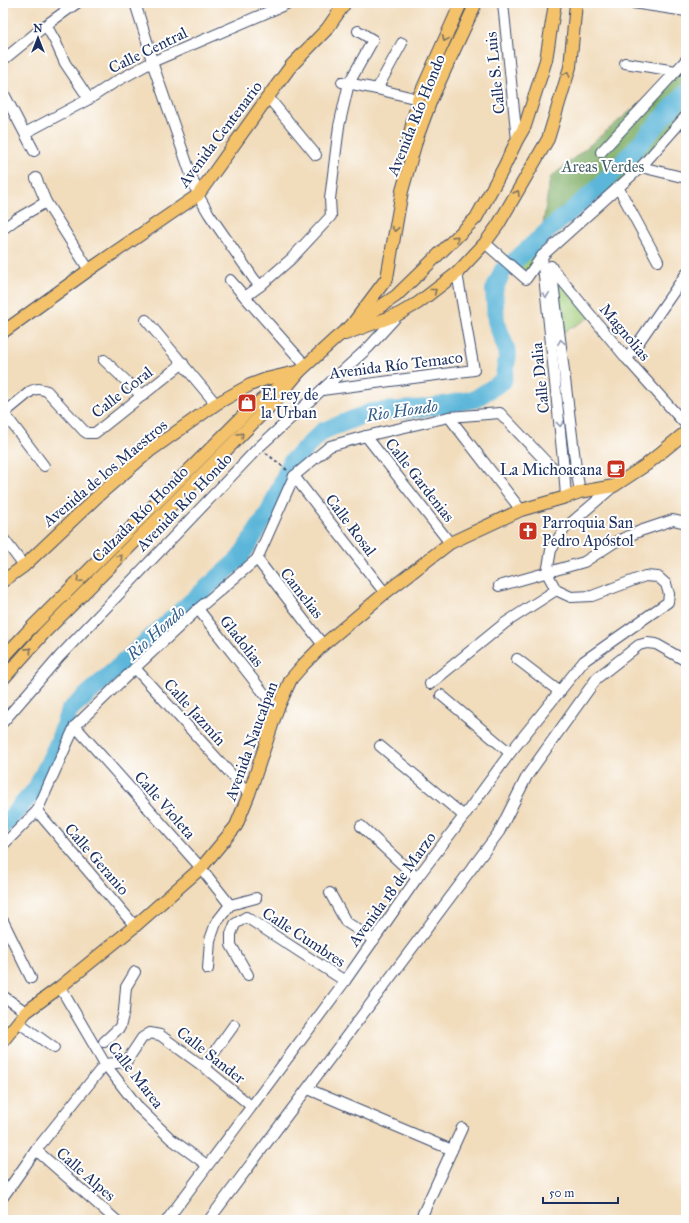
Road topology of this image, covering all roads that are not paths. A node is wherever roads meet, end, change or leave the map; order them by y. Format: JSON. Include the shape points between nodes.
{"nodes":[{"id":1,"x":77,"y":3,"type":"edge"},
{"id":2,"x":135,"y":3,"type":"edge"},
{"id":3,"x":289,"y":3,"type":"edge"},
{"id":4,"x":345,"y":3,"type":"edge"},
{"id":5,"x":461,"y":3,"type":"edge"},
{"id":6,"x":476,"y":3,"type":"edge"},
{"id":7,"x":485,"y":3,"type":"edge"},
{"id":8,"x":502,"y":3,"type":"edge"},
{"id":9,"x":548,"y":3,"type":"edge"},
{"id":10,"x":555,"y":3,"type":"edge"},
{"id":11,"x":576,"y":3,"type":"edge"},
{"id":12,"x":633,"y":3,"type":"edge"},
{"id":13,"x":686,"y":11,"type":"edge"},
{"id":14,"x":46,"y":25,"type":"junction"},
{"id":15,"x":358,"y":31,"type":"dead end"},
{"id":16,"x":402,"y":43,"type":"dead end"},
{"id":17,"x":3,"y":60,"type":"edge"},
{"id":18,"x":686,"y":60,"type":"edge"},
{"id":19,"x":152,"y":62,"type":"junction"},
{"id":20,"x":625,"y":63,"type":"dead end"},
{"id":21,"x":676,"y":71,"type":"junction"},
{"id":22,"x":345,"y":82,"type":"junction"},
{"id":23,"x":377,"y":89,"type":"junction"},
{"id":24,"x":3,"y":92,"type":"edge"},
{"id":25,"x":268,"y":97,"type":"junction"},
{"id":26,"x":89,"y":99,"type":"junction"},
{"id":27,"x":418,"y":99,"type":"junction"},
{"id":28,"x":685,"y":120,"type":"edge"},
{"id":29,"x":24,"y":133,"type":"junction"},
{"id":30,"x":517,"y":140,"type":"junction"},
{"id":31,"x":34,"y":151,"type":"dead end"},
{"id":32,"x":604,"y":154,"type":"road end"},
{"id":33,"x":316,"y":155,"type":"dead end"},
{"id":34,"x":642,"y":167,"type":"junction"},
{"id":35,"x":36,"y":178,"type":"dead end"},
{"id":36,"x":686,"y":178,"type":"edge"},
{"id":37,"x":618,"y":187,"type":"junction"},
{"id":38,"x":402,"y":191,"type":"junction"},
{"id":39,"x":198,"y":195,"type":"junction"},
{"id":40,"x":46,"y":202,"type":"junction"},
{"id":41,"x":3,"y":229,"type":"edge"},
{"id":42,"x":485,"y":243,"type":"junction"},
{"id":43,"x":542,"y":256,"type":"junction"},
{"id":44,"x":658,"y":261,"type":"dead end"},
{"id":45,"x":551,"y":266,"type":"junction"},
{"id":46,"x":89,"y":270,"type":"junction"},
{"id":47,"x":457,"y":273,"type":"junction"},
{"id":48,"x":686,"y":274,"type":"edge"},
{"id":49,"x":387,"y":278,"type":"junction"},
{"id":50,"x":230,"y":280,"type":"dead end"},
{"id":51,"x":260,"y":286,"type":"junction"},
{"id":52,"x":396,"y":296,"type":"junction"},
{"id":53,"x":245,"y":297,"type":"junction"},
{"id":54,"x":418,"y":303,"type":"junction"},
{"id":55,"x":399,"y":314,"type":"junction"},
{"id":56,"x":146,"y":320,"type":"dead end"},
{"id":57,"x":351,"y":326,"type":"junction"},
{"id":58,"x":3,"y":332,"type":"edge"},
{"id":59,"x":336,"y":338,"type":"junction"},
{"id":60,"x":627,"y":359,"type":"junction"},
{"id":61,"x":104,"y":360,"type":"dead end"},
{"id":62,"x":183,"y":363,"type":"junction"},
{"id":63,"x":303,"y":368,"type":"junction"},
{"id":64,"x":564,"y":370,"type":"junction"},
{"id":65,"x":554,"y":371,"type":"junction"},
{"id":66,"x":322,"y":390,"type":"junction"},
{"id":67,"x":142,"y":396,"type":"junction"},
{"id":68,"x":216,"y":404,"type":"junction"},
{"id":69,"x":3,"y":414,"type":"edge"},
{"id":70,"x":449,"y":417,"type":"junction"},
{"id":71,"x":686,"y":425,"type":"edge"},
{"id":72,"x":686,"y":432,"type":"edge"},
{"id":73,"x":366,"y":436,"type":"junction"},
{"id":74,"x":44,"y":466,"type":"dead end"},
{"id":75,"x":576,"y":468,"type":"junction"},
{"id":76,"x":564,"y":470,"type":"junction"},
{"id":77,"x":293,"y":475,"type":"junction"},
{"id":78,"x":614,"y":486,"type":"junction"},
{"id":79,"x":580,"y":492,"type":"junction"},
{"id":80,"x":566,"y":497,"type":"junction"},
{"id":81,"x":521,"y":510,"type":"junction"},
{"id":82,"x":686,"y":522,"type":"edge"},
{"id":83,"x":3,"y":538,"type":"edge"},
{"id":84,"x":450,"y":543,"type":"junction"},
{"id":85,"x":257,"y":559,"type":"junction"},
{"id":86,"x":24,"y":566,"type":"junction"},
{"id":87,"x":547,"y":573,"type":"junction"},
{"id":88,"x":3,"y":581,"type":"edge"},
{"id":89,"x":499,"y":586,"type":"dead end"},
{"id":90,"x":556,"y":590,"type":"junction"},
{"id":91,"x":385,"y":593,"type":"junction"},
{"id":92,"x":198,"y":609,"type":"junction"},
{"id":93,"x":323,"y":645,"type":"junction"},
{"id":94,"x":3,"y":658,"type":"edge"},
{"id":95,"x":517,"y":659,"type":"dead end"},
{"id":96,"x":686,"y":662,"type":"edge"},
{"id":97,"x":135,"y":668,"type":"junction"},
{"id":98,"x":3,"y":679,"type":"edge"},
{"id":99,"x":430,"y":684,"type":"dead end"},
{"id":100,"x":560,"y":692,"type":"junction"},
{"id":101,"x":441,"y":695,"type":"dead end"},
{"id":102,"x":277,"y":710,"type":"junction"},
{"id":103,"x":3,"y":722,"type":"edge"},
{"id":104,"x":75,"y":726,"type":"junction"},
{"id":105,"x":380,"y":746,"type":"dead end"},
{"id":106,"x":510,"y":753,"type":"junction"},
{"id":107,"x":249,"y":794,"type":"junction"},
{"id":108,"x":37,"y":811,"type":"junction"},
{"id":109,"x":464,"y":816,"type":"junction"},
{"id":110,"x":361,"y":826,"type":"dead end"},
{"id":111,"x":3,"y":845,"type":"edge"},
{"id":112,"x":201,"y":868,"type":"junction"},
{"id":113,"x":417,"y":878,"type":"junction"},
{"id":114,"x":330,"y":894,"type":"dead end"},
{"id":115,"x":256,"y":898,"type":"dead end"},
{"id":116,"x":230,"y":905,"type":"junction"},
{"id":117,"x":3,"y":922,"type":"edge"},
{"id":118,"x":135,"y":926,"type":"junction"},
{"id":119,"x":374,"y":940,"type":"junction"},
{"id":120,"x":208,"y":969,"type":"dead end"},
{"id":121,"x":135,"y":972,"type":"dead end"},
{"id":122,"x":248,"y":975,"type":"dead end"},
{"id":123,"x":30,"y":978,"type":"dead end"},
{"id":124,"x":345,"y":981,"type":"junction"},
{"id":125,"x":60,"y":986,"type":"junction"},
{"id":126,"x":3,"y":996,"type":"edge"},
{"id":127,"x":26,"y":1012,"type":"junction"},
{"id":128,"x":18,"y":1022,"type":"junction"},
{"id":129,"x":234,"y":1025,"type":"dead end"},
{"id":130,"x":3,"y":1041,"type":"edge"},
{"id":131,"x":104,"y":1042,"type":"dead end"},
{"id":132,"x":54,"y":1048,"type":"dead end"},
{"id":133,"x":105,"y":1064,"type":"junction"},
{"id":134,"x":204,"y":1067,"type":"junction"},
{"id":135,"x":308,"y":1089,"type":"junction"},
{"id":136,"x":251,"y":1106,"type":"junction"},
{"id":137,"x":462,"y":1128,"type":"dead end"},
{"id":138,"x":36,"y":1150,"type":"junction"},
{"id":139,"x":452,"y":1150,"type":"junction"},
{"id":140,"x":207,"y":1166,"type":"junction"},
{"id":141,"x":3,"y":1197,"type":"edge"},
{"id":142,"x":116,"y":1220,"type":"edge"},
{"id":143,"x":167,"y":1220,"type":"edge"},
{"id":144,"x":209,"y":1220,"type":"edge"},
{"id":145,"x":420,"y":1220,"type":"edge"}],
"edges":[{"from":1,"to":14,"type":"street"},
{"from":2,"to":19,"type":"street"},
{"from":3,"to":19,"type":"street","name":"Calle Central"},
{"from":4,"to":25,"type":"main road","name":"Avenida Centenario","via":[[327,29],[292,66]]},
{"from":5,"to":27,"type":"main road","name":"Avenida Río Hondo","one_way":true},
{"from":6,"to":38,"type":"main road","name":"Calzada Río Hondo","via":[[431,100]]},
{"from":7,"to":38,"type":"main road","name":"Avenida Río Hondo","via":[[445,80],[417,162]]},
{"from":8,"to":30,"type":"street","name":"Calle S. Luis"},
{"from":9,"to":30,"type":"main road","via":[[540,57]]},
{"from":10,"to":30,"type":"main road","via":[[546,60],[525,126]]},
{"from":42,"to":11,"type":"main road","one_way":true,"via":[[548,139],[570,67]]},
{"from":12,"to":13,"type":"street"},
{"from":14,"to":17,"type":"street"},
{"from":14,"to":26,"type":"street","via":[[65,63]]},
{"from":15,"to":22,"type":"street","via":[[373,40]]},
{"from":16,"to":23,"type":"street"},
{"from":18,"to":21,"type":"street"},
{"from":19,"to":26,"type":"street","name":"Calle Central"},
{"from":19,"to":39,"type":"street"},
{"from":20,"to":21,"type":"street"},
{"from":21,"to":32,"type":"street"},
{"from":22,"to":23,"type":"street"},
{"from":22,"to":51,"type":"street","via":[[330,199],[331,216],[291,259]]},
{"from":23,"to":27,"type":"street"},
{"from":24,"to":29,"type":"street"},
{"from":25,"to":33,"type":"street"},
{"from":25,"to":39,"type":"main road","name":"Avenida Centenario"},
{"from":26,"to":29,"type":"street","name":"Calle Central"},
{"from":27,"to":38,"type":"main road","name":"Avenida Río Hondo","via":[[404,159]]},
{"from":28,"to":34,"type":"street"},
{"from":29,"to":31,"type":"street"},
{"from":52,"to":30,"type":"main road","one_way":true,"via":[[476,218]]},
{"from":34,"to":36,"type":"street"},
{"from":34,"to":37,"type":"street"},
{"from":35,"to":40,"type":"street"},
{"from":37,"to":43,"type":"street"},
{"from":37,"to":44,"type":"street"},
{"from":38,"to":49,"type":"main road","name":"Calzada Río Hondo","one_way":true},
{"from":39,"to":46,"type":"main road","name":"Avenida Centenario"},
{"from":39,"to":51,"type":"street"},
{"from":40,"to":41,"type":"street"},
{"from":40,"to":46,"type":"street"},
{"from":42,"to":43,"type":"street","via":[[526,279]]},
{"from":42,"to":47,"type":"main road"},
{"from":43,"to":45,"type":"street","name":"Magnolias"},
{"from":43,"to":65,"type":"street","name":"Calle Dalia","one_way":true},
{"from":45,"to":60,"type":"street","name":"Magnolias"},
{"from":64,"to":45,"type":"street","name":"Calle Dalia","one_way":true},
{"from":46,"to":58,"type":"main road","name":"Avenida Centenario"},
{"from":54,"to":47,"type":"main road","one_way":true},
{"from":47,"to":66,"type":"street","name":"Avenida Río Temaco","via":[[474,370]]},
{"from":48,"to":60,"type":"street"},
{"from":49,"to":52,"type":"main road","via":[[390,289]]},
{"from":49,"to":57,"type":"main road","name":"Calzada Río Hondo"},
{"from":50,"to":53,"type":"street"},
{"from":51,"to":53,"type":"street"},
{"from":52,"to":54,"type":"main road","via":[[406,302]]},
{"from":52,"to":57,"type":"main road"},
{"from":53,"to":63,"type":"street"},
{"from":54,"to":55,"type":"main road"},
{"from":55,"to":59,"type":"main road"},
{"from":55,"to":66,"type":"street","name":"Avenida Río Hondo"},
{"from":56,"to":62,"type":"street"},
{"from":57,"to":59,"type":"main road","name":"Calzada Río Hondo"},
{"from":59,"to":63,"type":"main road","name":"Calzada Río Hondo"},
{"from":60,"to":71,"type":"street","name":"Magnolias"},
{"from":61,"to":67,"type":"street"},
{"from":62,"to":67,"type":"street","name":"Calle Coral"},
{"from":62,"to":68,"type":"street"},
{"from":63,"to":68,"type":"main road","name":"Avenida de los Maestros","via":[[250,385]]},
{"from":63,"to":94,"type":"main road","name":"Calzada Río Hondo","one_way":true,"via":[[251,408]]},
{"from":98,"to":63,"type":"main road","name":"Calzada Río Hondo","one_way":true,"via":[[44,633],[276,400]]},
{"from":64,"to":65,"type":"street"},
{"from":64,"to":75,"type":"street","name":"Calle Dalia"},
{"from":65,"to":76,"type":"street","name":"Calle Dalia","one_way":true},
{"from":66,"to":103,"type":"street","name":"Avenida Río Hondo","via":[[259,447],[60,656]]},
{"from":67,"to":69,"type":"street","name":"Calle Coral","via":[[95,433],[84,431],[47,391],[41,389],[31,391]]},
{"from":68,"to":86,"type":"main road","name":"Avenida de los Maestros","via":[[151,450]]},
{"from":69,"to":74,"type":"street"},
{"from":70,"to":73,"type":"street"},
{"from":70,"to":76,"type":"street","via":[[500,413],[552,468]]},
{"from":70,"to":81,"type":"street"},
{"from":72,"to":78,"type":"main road","name":"Avenida Naucalpan","via":[[646,465]]},
{"from":73,"to":77,"type":"street","via":[[330,446]]},
{"from":73,"to":84,"type":"street","name":"Calle Gardenias"},
{"from":75,"to":76,"type":"street"},
{"from":75,"to":79,"type":"street","name":"Calle Dalia"},
{"from":76,"to":80,"type":"street","name":"Calle Dalia"},
{"from":77,"to":85,"type":"street"},
{"from":77,"to":91,"type":"street","name":"Calle Rosal"},
{"from":78,"to":79,"type":"main road","name":"Avenida Naucalpan"},
{"from":78,"to":87,"type":"street","via":[[565,528],[551,550]]},
{"from":79,"to":80,"type":"main road","name":"Avenida Naucalpan"},
{"from":80,"to":81,"type":"main road","name":"Avenida Naucalpan"},
{"from":81,"to":84,"type":"main road","name":"Avenida Naucalpan"},
{"from":82,"to":87,"type":"street","via":[[673,520],[647,529],[615,542],[584,562]]},
{"from":83,"to":86,"type":"street"},
{"from":84,"to":91,"type":"main road","name":"Avenida Naucalpan"},
{"from":85,"to":92,"type":"street"},
{"from":85,"to":93,"type":"street","name":"Camelias"},
{"from":86,"to":88,"type":"main road","name":"Avenida de los Maestros"},
{"from":87,"to":89,"type":"street"},
{"from":87,"to":90,"type":"street"},
{"from":90,"to":99,"type":"street","via":[[505,623]]},
{"from":90,"to":100,"type":"street","name":"Avenida 18 de Marzo","via":[[572,597],[592,596],[645,576],[658,577],[666,584],[669,594],[668,602],[584,661]]},
{"from":91,"to":93,"type":"main road","name":"Avenida Naucalpan"},
{"from":92,"to":97,"type":"street"},
{"from":92,"to":102,"type":"street","name":"Gladolias"},
{"from":93,"to":102,"type":"main road","name":"Avenida Naucalpan","via":[[291,679]]},
{"from":95,"to":100,"type":"street"},
{"from":96,"to":135,"type":"street","via":[[656,644],[647,642],[638,645],[597,678],[527,776],[499,832]]},
{"from":97,"to":104,"type":"street"},
{"from":97,"to":107,"type":"street","name":"Calle Jazmín"},
{"from":100,"to":106,"type":"street","name":"Avenida 18 de Marzo"},
{"from":101,"to":106,"type":"street"},
{"from":102,"to":107,"type":"main road","name":"Avenida Naucalpan"},
{"from":104,"to":108,"type":"street"},
{"from":104,"to":112,"type":"street","name":"Calle Violeta"},
{"from":105,"to":109,"type":"street"},
{"from":106,"to":109,"type":"street","name":"Avenida 18 de Marzo"},
{"from":107,"to":112,"type":"main road","name":"Avenida Naucalpan","via":[[236,826]]},
{"from":108,"to":111,"type":"street"},
{"from":108,"to":118,"type":"street","name":"Calle Geranio"},
{"from":109,"to":113,"type":"street","name":"Avenida 18 de Marzo"},
{"from":110,"to":113,"type":"street"},
{"from":112,"to":116,"type":"street","name":"Calle Violeta"},
{"from":112,"to":118,"type":"main road","name":"Avenida Naucalpan"},
{"from":113,"to":119,"type":"street","name":"Avenida 18 de Marzo"},
{"from":114,"to":119,"type":"street","via":[[346,922]]},
{"from":115,"to":116,"type":"street"},
{"from":116,"to":120,"type":"street","via":[[216,923],[210,940]]},
{"from":117,"to":123,"type":"street"},
{"from":118,"to":125,"type":"main road","name":"Avenida Naucalpan"},
{"from":119,"to":124,"type":"street","name":"Avenida 18 de Marzo"},
{"from":121,"to":131,"type":"street","via":[[126,987],[120,1027]]},
{"from":122,"to":124,"type":"street","name":"Calle Cumbres","via":[[231,945],[231,934],[235,924],[246,918]]},
{"from":124,"to":136,"type":"street","name":"Avenida 18 de Marzo"},
{"from":125,"to":127,"type":"main road","name":"Avenida Naucalpan"},
{"from":125,"to":133,"type":"street","name":"Calle Marea"},
{"from":126,"to":127,"type":"street"},
{"from":127,"to":128,"type":"main road","name":"Avenida Naucalpan"},
{"from":128,"to":130,"type":"main road","name":"Avenida Naucalpan"},
{"from":128,"to":132,"type":"street"},
{"from":129,"to":134,"type":"street"},
{"from":133,"to":134,"type":"street","name":"Calle Sander","via":[[126,1062],[142,1038],[150,1033],[160,1035]]},
{"from":133,"to":138,"type":"street"},
{"from":133,"to":140,"type":"street","name":"Calle Marea","via":[[139,1108],[171,1140]]},
{"from":134,"to":136,"type":"street","name":"Calle Sander"},
{"from":135,"to":139,"type":"street"},
{"from":135,"to":144,"type":"street"},
{"from":136,"to":140,"type":"street","name":"Avenida 18 de Marzo"},
{"from":137,"to":139,"type":"street"},
{"from":138,"to":141,"type":"street"},
{"from":138,"to":142,"type":"street","name":"Calle Alpes"},
{"from":139,"to":145,"type":"street"},
{"from":140,"to":143,"type":"street","name":"Avenida 18 de Marzo"}]}
